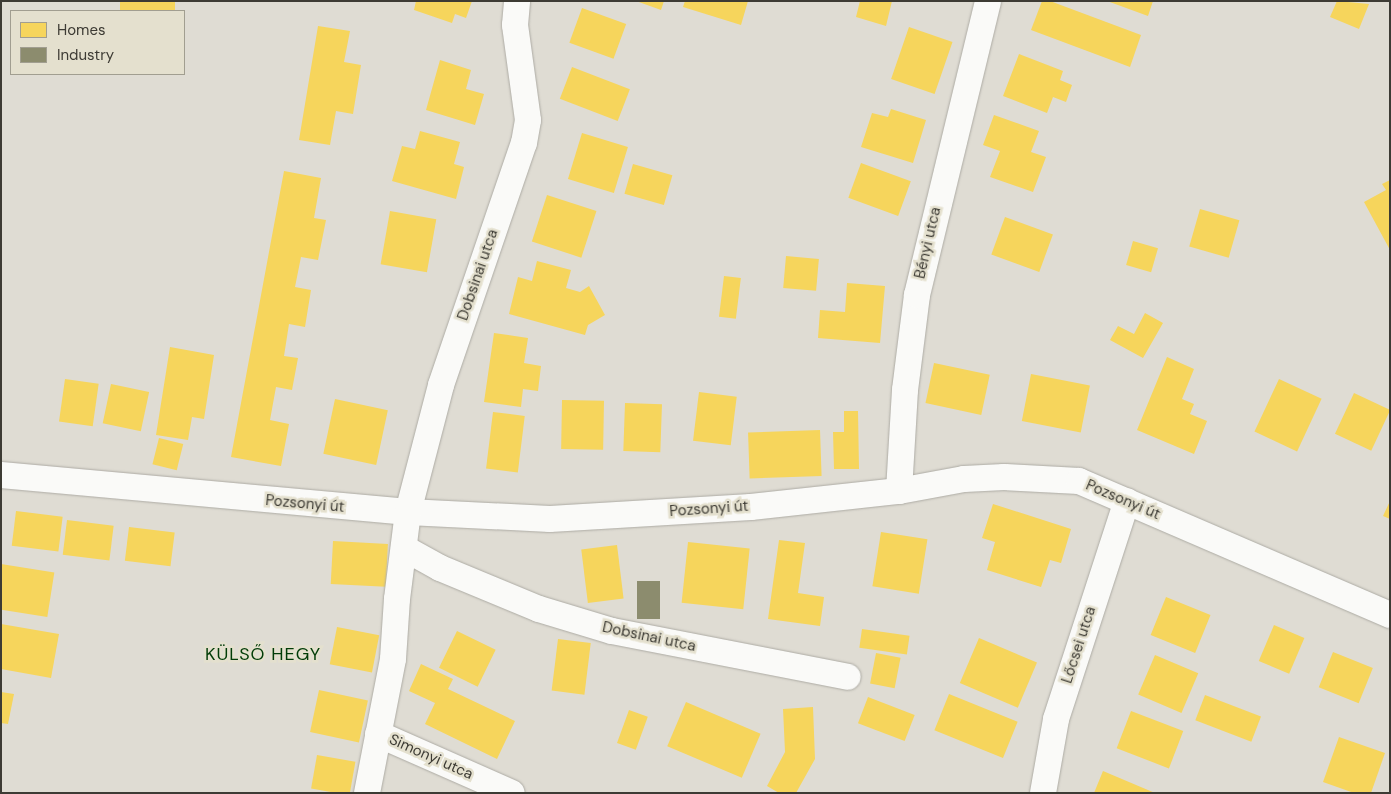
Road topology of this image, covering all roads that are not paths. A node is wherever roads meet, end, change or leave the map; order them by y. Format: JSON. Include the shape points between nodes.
{"nodes":[{"id":1,"x":517,"y":1,"type":"edge"},
{"id":2,"x":988,"y":1,"type":"edge"},
{"id":3,"x":1,"y":475,"type":"edge"},
{"id":4,"x":899,"y":491,"type":"junction"},
{"id":5,"x":1127,"y":501,"type":"junction"},
{"id":6,"x":408,"y":512,"type":"junction"},
{"id":7,"x":404,"y":548,"type":"junction"},
{"id":8,"x":1390,"y":615,"type":"edge"},
{"id":9,"x":848,"y":677,"type":"dead end"},
{"id":10,"x":378,"y":734,"type":"junction"},
{"id":11,"x":367,"y":793,"type":"edge"},
{"id":12,"x":512,"y":793,"type":"edge"},
{"id":13,"x":1042,"y":793,"type":"edge"}],
"edges":[{"from":1,"to":6,"type":"street","name":"Dobsinai utca","via":[[516,25],[528,120],[524,143],[441,385]]},
{"from":2,"to":4,"type":"street","name":"Bényi utca","via":[[917,294],[904,390]]},
{"from":3,"to":6,"type":"street","name":"Pozsonyi út"},
{"from":4,"to":5,"type":"street","name":"Pozsonyi út","via":[[964,479],[1004,477],[1079,481]]},
{"from":4,"to":6,"type":"street","name":"Pozsonyi út","via":[[752,507],[550,519]]},
{"from":5,"to":8,"type":"street","name":"Pozsonyi út"},
{"from":5,"to":13,"type":"street","name":"Lőcsei utca","via":[[1056,719]]},
{"from":6,"to":7,"type":"street","name":"Dobsinai utca"},
{"from":7,"to":9,"type":"street","name":"Dobsinai utca","via":[[440,568],[540,609],[612,631]]},
{"from":7,"to":10,"type":"street","name":"Dobsinai utca","via":[[393,659]]},
{"from":10,"to":11,"type":"street","name":"Dobsinai utca"},
{"from":10,"to":12,"type":"street","name":"Simonyi utca"}]}
